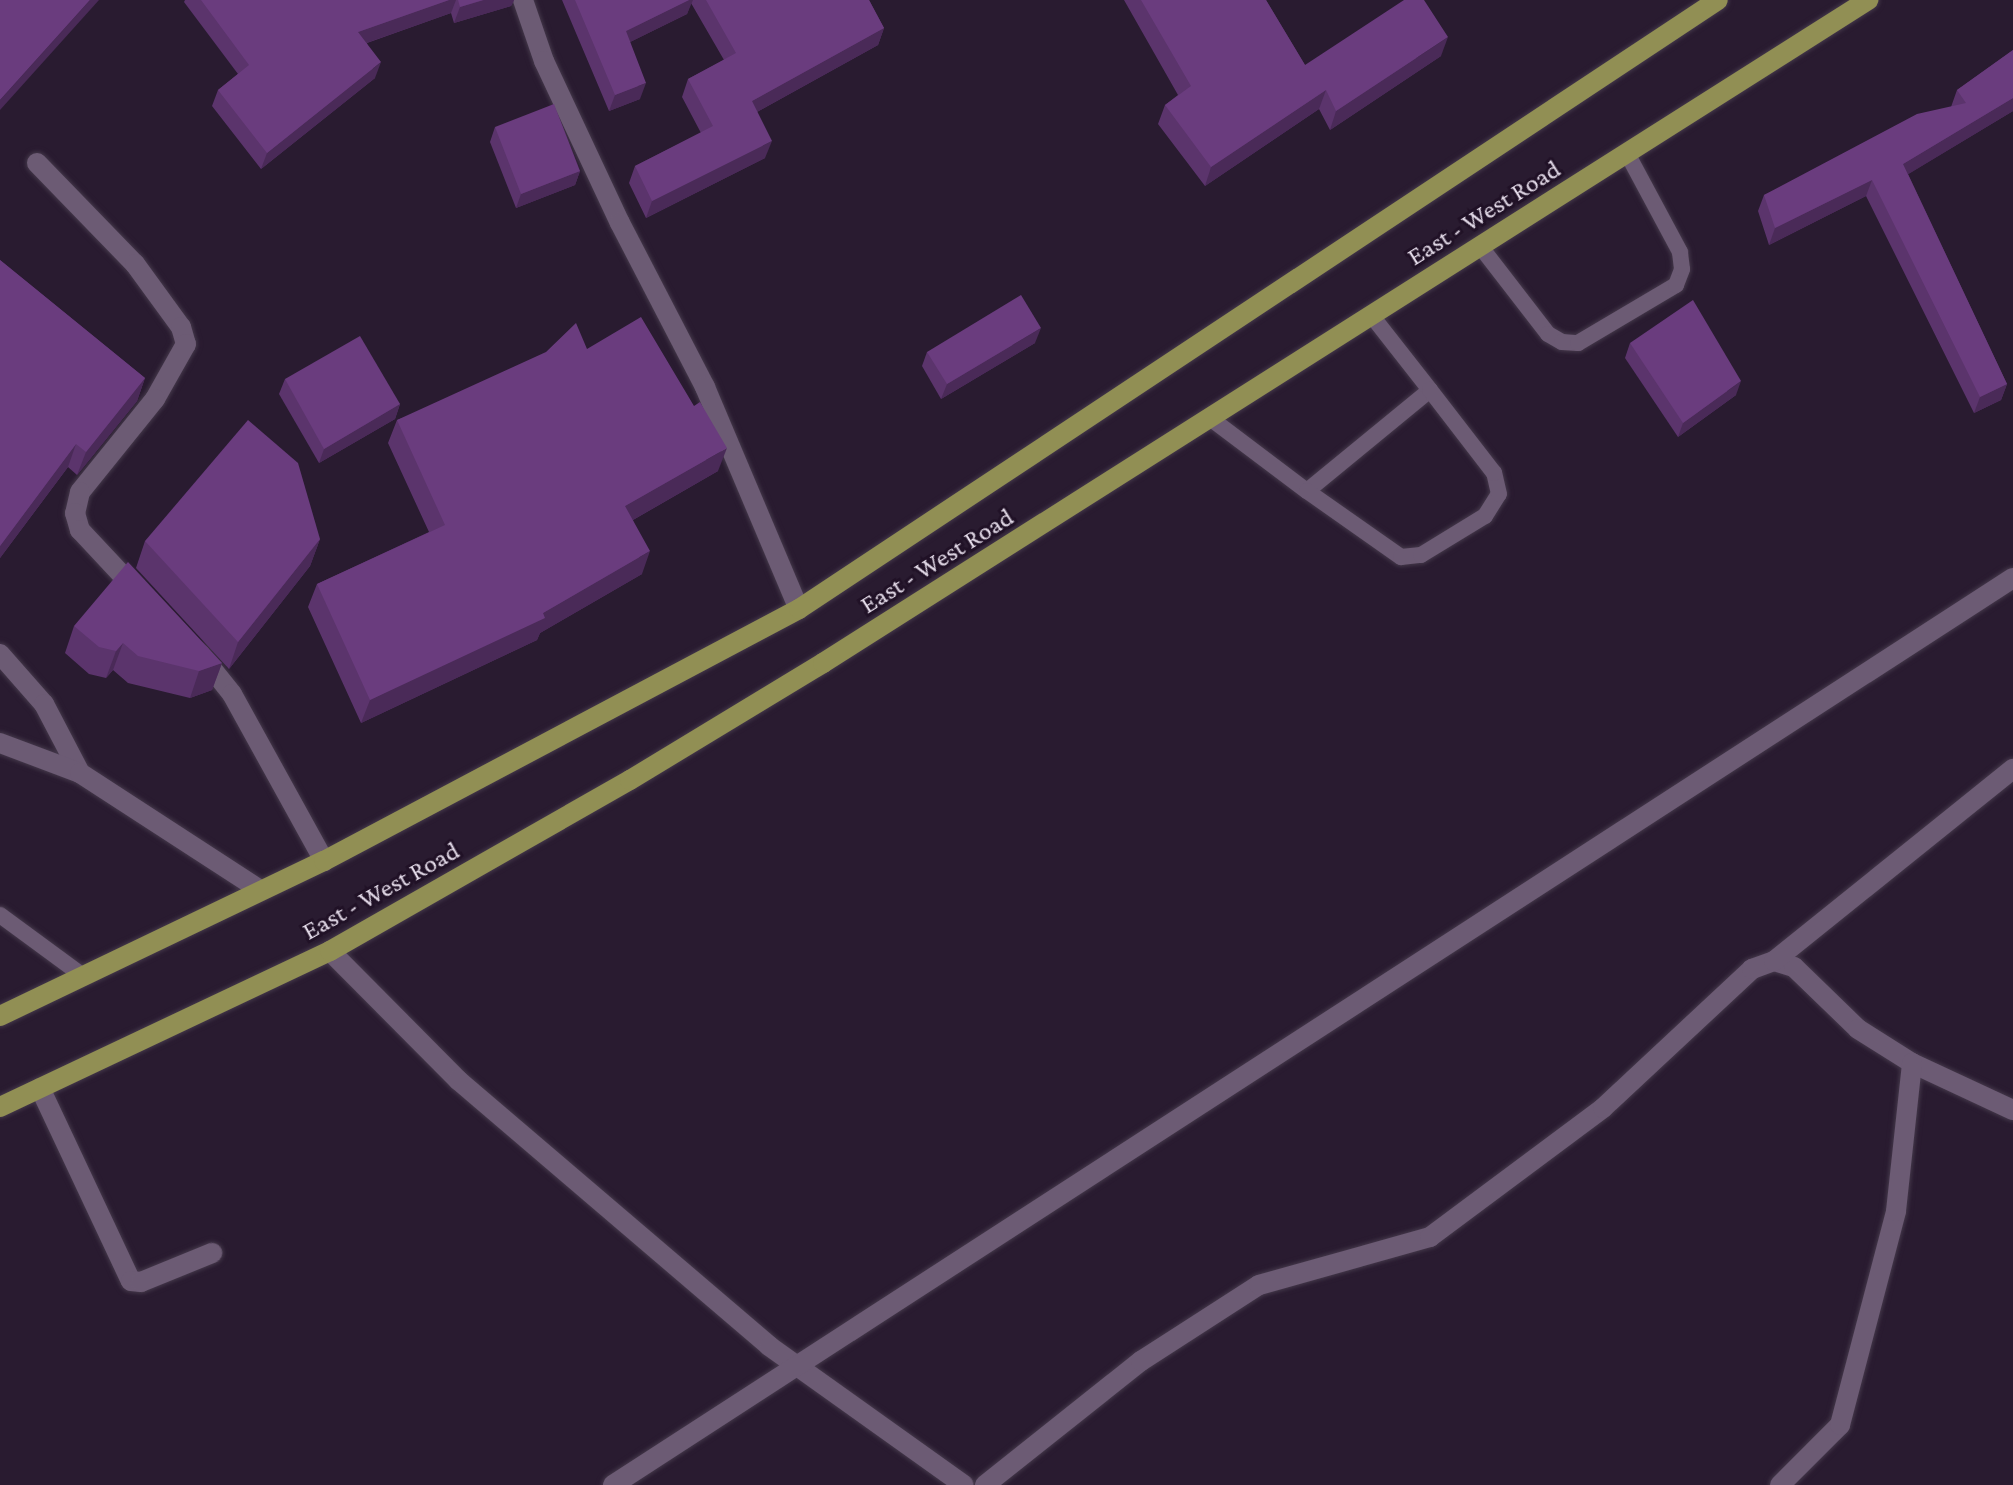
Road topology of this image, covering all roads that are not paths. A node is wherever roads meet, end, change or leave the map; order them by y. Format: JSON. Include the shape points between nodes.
{"nodes":[{"id":1,"x":523,"y":0,"type":"edge"},
{"id":2,"x":1718,"y":0,"type":"edge"},
{"id":3,"x":1868,"y":0,"type":"edge"},
{"id":4,"x":1627,"y":153,"type":"junction"},
{"id":5,"x":37,"y":163,"type":"dead end"},
{"id":6,"x":1480,"y":246,"type":"junction"},
{"id":7,"x":1372,"y":316,"type":"junction"},
{"id":8,"x":1430,"y":390,"type":"junction"},
{"id":9,"x":1210,"y":418,"type":"junction"},
{"id":10,"x":1307,"y":491,"type":"junction"},
{"id":11,"x":2013,"y":578,"type":"edge"},
{"id":12,"x":149,"y":603,"type":"edge"},
{"id":13,"x":799,"y":609,"type":"junction"},
{"id":14,"x":181,"y":634,"type":"edge"},
{"id":15,"x":0,"y":654,"type":"edge"},
{"id":16,"x":0,"y":743,"type":"edge"},
{"id":17,"x":2013,"y":769,"type":"edge"},
{"id":18,"x":80,"y":773,"type":"junction"},
{"id":19,"x":324,"y":861,"type":"junction"},
{"id":20,"x":260,"y":890,"type":"junction"},
{"id":21,"x":0,"y":915,"type":"edge"},
{"id":22,"x":330,"y":951,"type":"junction"},
{"id":23,"x":1774,"y":961,"type":"junction"},
{"id":24,"x":83,"y":976,"type":"junction"},
{"id":25,"x":0,"y":1016,"type":"edge"},
{"id":26,"x":1912,"y":1063,"type":"junction"},
{"id":27,"x":40,"y":1088,"type":"junction"},
{"id":28,"x":0,"y":1107,"type":"edge"},
{"id":29,"x":2013,"y":1110,"type":"edge"},
{"id":30,"x":212,"y":1253,"type":"dead end"},
{"id":31,"x":797,"y":1367,"type":"junction"},
{"id":32,"x":613,"y":1485,"type":"edge"},
{"id":33,"x":964,"y":1485,"type":"edge"},
{"id":34,"x":985,"y":1485,"type":"edge"},
{"id":35,"x":1780,"y":1485,"type":"edge"}],
"edges":[{"from":1,"to":13,"type":"street","via":[[544,61],[705,387]]},
{"from":2,"to":13,"type":"main road","name":"East - West Road"},
{"from":3,"to":4,"type":"main road","name":"East - West Road"},
{"from":4,"to":6,"type":"main road","name":"East - West Road"},
{"from":4,"to":6,"type":"lane","via":[[1680,252],[1682,269],[1676,285],[1578,343],[1562,342],[1548,334]]},
{"from":5,"to":12,"type":"street","via":[[135,264],[181,327],[186,344],[155,399],[80,492],[75,513],[80,530]]},
{"from":6,"to":7,"type":"main road","name":"East - West Road"},
{"from":7,"to":8,"type":"lane"},
{"from":7,"to":9,"type":"main road","name":"East - West Road"},
{"from":8,"to":10,"type":"lane"},
{"from":8,"to":10,"type":"lane","via":[[1494,473],[1499,494],[1485,516],[1421,555],[1401,557]]},
{"from":9,"to":10,"type":"lane"},
{"from":9,"to":22,"type":"main road","name":"East - West Road","via":[[811,671]]},
{"from":11,"to":31,"type":"street"},
{"from":13,"to":19,"type":"main road","name":"East - West Road"},
{"from":14,"to":19,"type":"street","via":[[232,694]]},
{"from":15,"to":18,"type":"street","via":[[44,704]]},
{"from":16,"to":18,"type":"street"},
{"from":17,"to":23,"type":"street"},
{"from":18,"to":20,"type":"street"},
{"from":19,"to":20,"type":"main road","name":"East - West Road"},
{"from":20,"to":24,"type":"main road","name":"East - West Road"},
{"from":21,"to":24,"type":"lane"},
{"from":22,"to":27,"type":"main road","name":"East - West Road"},
{"from":22,"to":31,"type":"street","via":[[458,1080]]},
{"from":23,"to":26,"type":"street","via":[[1794,967],[1858,1029]]},
{"from":23,"to":34,"type":"street","via":[[1752,969],[1603,1108],[1430,1237],[1259,1285],[1141,1361]]},
{"from":24,"to":25,"type":"main road","name":"East - West Road"},
{"from":26,"to":29,"type":"street"},
{"from":26,"to":35,"type":"street","via":[[1896,1211],[1840,1425]]},
{"from":27,"to":28,"type":"main road","name":"East - West Road"},
{"from":27,"to":30,"type":"street","via":[[131,1281],[141,1282]]},
{"from":31,"to":32,"type":"street"},
{"from":31,"to":33,"type":"street"}]}
